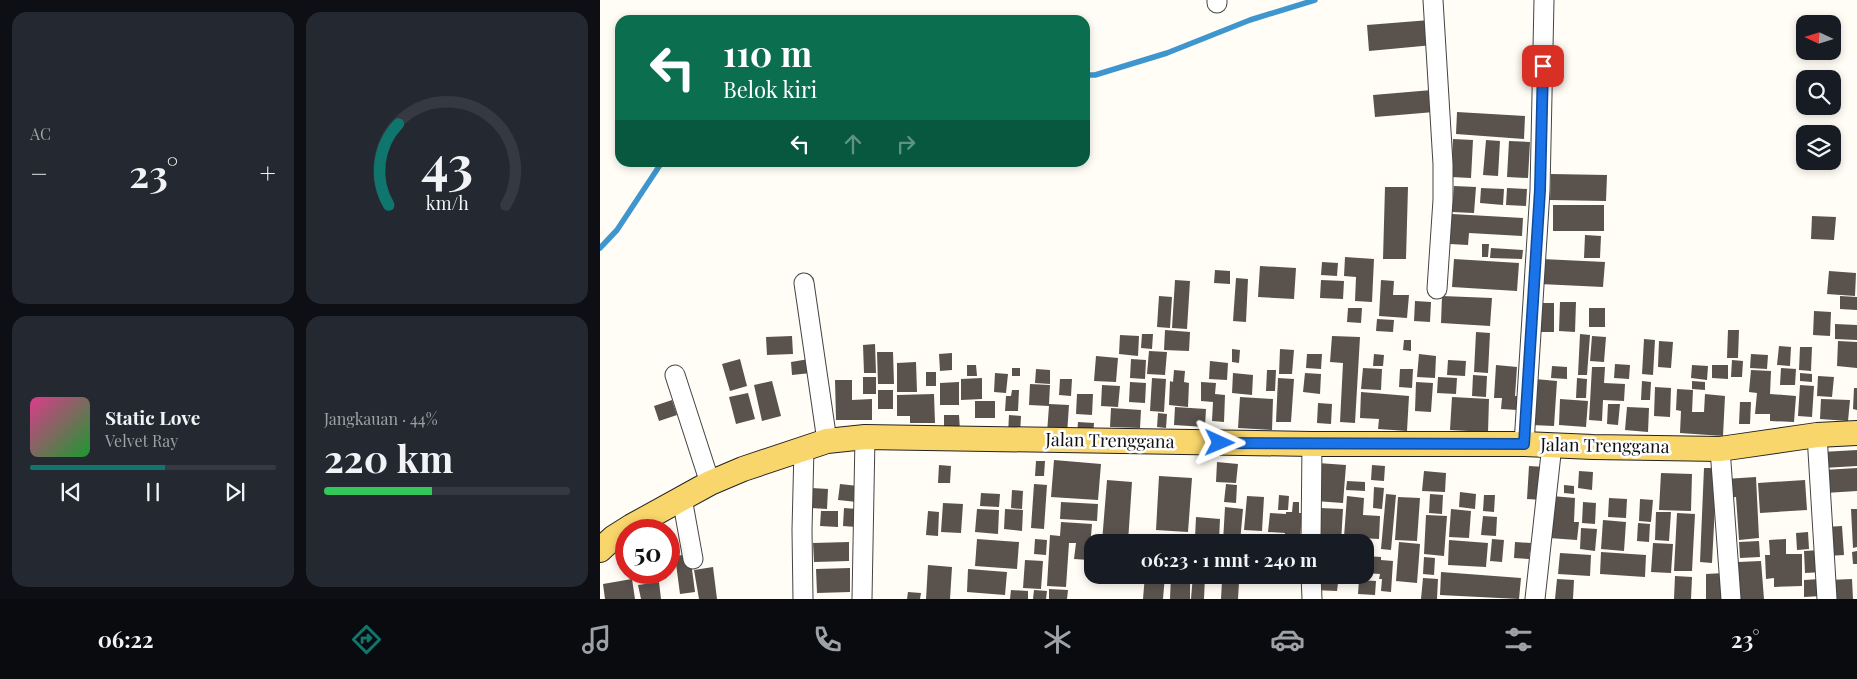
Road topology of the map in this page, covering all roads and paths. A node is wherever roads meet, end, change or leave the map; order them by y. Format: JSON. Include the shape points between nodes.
{"nodes":[{"id":1,"x":1433,"y":0,"type":"edge"},
{"id":2,"x":1544,"y":0,"type":"edge"},
{"id":3,"x":804,"y":283,"type":"dead end"},
{"id":4,"x":1437,"y":289,"type":"dead end"},
{"id":5,"x":674,"y":376,"type":"dead end"},
{"id":6,"x":1857,"y":433,"type":"edge"},
{"id":7,"x":1817,"y":435,"type":"junction"},
{"id":8,"x":865,"y":437,"type":"junction"},
{"id":9,"x":827,"y":441,"type":"junction"},
{"id":10,"x":1312,"y":444,"type":"junction"},
{"id":11,"x":1524,"y":444,"type":"junction"},
{"id":12,"x":1552,"y":445,"type":"junction"},
{"id":13,"x":804,"y":448,"type":"junction"},
{"id":14,"x":1720,"y":449,"type":"junction"},
{"id":15,"x":710,"y":483,"type":"junction"},
{"id":16,"x":682,"y":498,"type":"junction"},
{"id":17,"x":1311,"y":534,"type":"edge"},
{"id":18,"x":600,"y":550,"type":"edge"},
{"id":19,"x":693,"y":559,"type":"dead end"},
{"id":20,"x":1311,"y":584,"type":"edge"},
{"id":21,"x":803,"y":599,"type":"edge"},
{"id":22,"x":862,"y":599,"type":"edge"},
{"id":23,"x":1312,"y":599,"type":"edge"},
{"id":24,"x":1535,"y":599,"type":"edge"},
{"id":25,"x":1731,"y":599,"type":"edge"},
{"id":26,"x":1827,"y":599,"type":"edge"}],
"edges":[{"from":1,"to":4,"type":"street","via":[[1443,164]]},
{"from":2,"to":11,"type":"street","via":[[1540,190]]},
{"from":3,"to":9,"type":"street"},
{"from":5,"to":15,"type":"street"},
{"from":6,"to":7,"type":"main road","name":"Jalan Trenggana"},
{"from":7,"to":14,"type":"main road","name":"Jalan Trenggana"},
{"from":7,"to":26,"type":"street"},
{"from":8,"to":9,"type":"main road","name":"Jalan Trenggana"},
{"from":8,"to":10,"type":"main road","name":"Jalan Trenggana"},
{"from":8,"to":22,"type":"street"},
{"from":9,"to":13,"type":"main road","name":"Jalan Trenggana"},
{"from":10,"to":11,"type":"main road","name":"Jalan Trenggana"},
{"from":10,"to":17,"type":"street"},
{"from":11,"to":12,"type":"main road","name":"Jalan Trenggana"},
{"from":12,"to":14,"type":"main road","name":"Jalan Trenggana"},
{"from":12,"to":24,"type":"street"},
{"from":13,"to":15,"type":"main road","name":"Jalan Trenggana"},
{"from":13,"to":21,"type":"street"},
{"from":14,"to":25,"type":"street"},
{"from":15,"to":16,"type":"main road","name":"Jalan Trenggana"},
{"from":16,"to":18,"type":"main road","name":"Jalan Trenggana","via":[[613,538]]},
{"from":16,"to":19,"type":"street"},
{"from":20,"to":23,"type":"street"}]}
